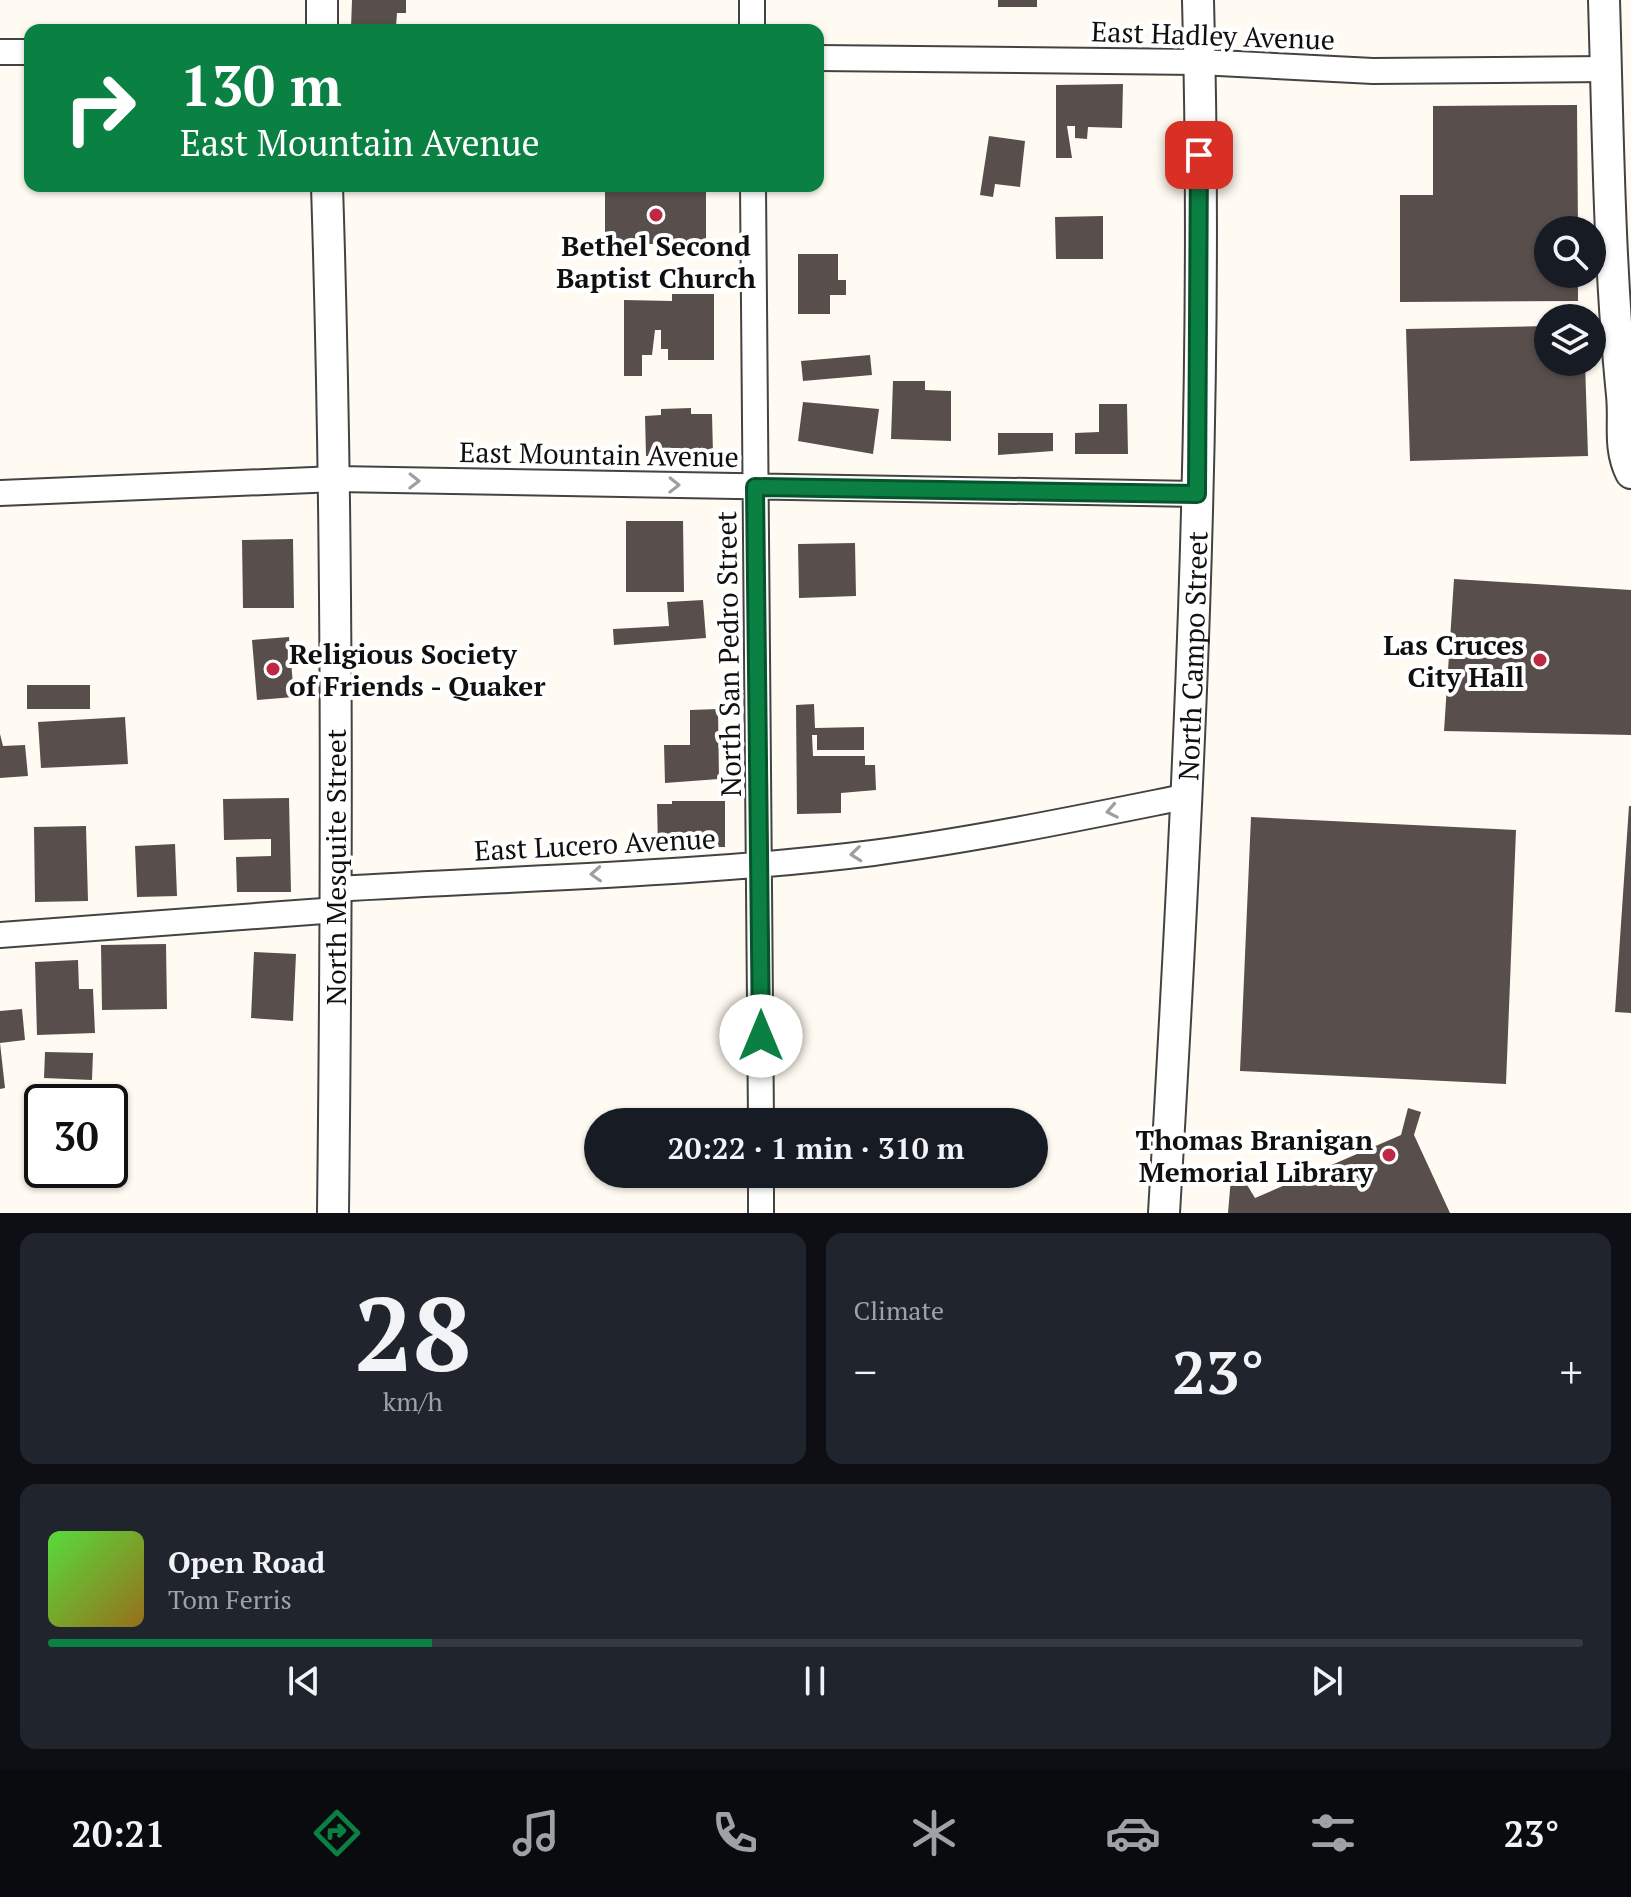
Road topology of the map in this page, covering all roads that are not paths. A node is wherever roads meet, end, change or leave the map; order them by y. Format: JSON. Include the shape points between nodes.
{"nodes":[{"id":1,"x":322,"y":0,"type":"edge"},
{"id":2,"x":752,"y":0,"type":"edge"},
{"id":3,"x":1198,"y":0,"type":"edge"},
{"id":4,"x":1604,"y":0,"type":"edge"},
{"id":5,"x":322,"y":24,"type":"edge"},
{"id":6,"x":752,"y":24,"type":"edge"},
{"id":7,"x":0,"y":52,"type":"edge"},
{"id":8,"x":24,"y":52,"type":"edge"},
{"id":9,"x":824,"y":58,"type":"edge"},
{"id":10,"x":1199,"y":62,"type":"junction"},
{"id":11,"x":1606,"y":69,"type":"junction"},
{"id":12,"x":327,"y":192,"type":"edge"},
{"id":13,"x":753,"y":192,"type":"edge"},
{"id":14,"x":1627,"y":416,"type":"edge"},
{"id":15,"x":1631,"y":473,"type":"edge"},
{"id":16,"x":336,"y":479,"type":"junction"},
{"id":17,"x":755,"y":487,"type":"junction"},
{"id":18,"x":0,"y":493,"type":"edge"},
{"id":19,"x":1197,"y":494,"type":"junction"},
{"id":20,"x":1189,"y":796,"type":"junction"},
{"id":21,"x":761,"y":864,"type":"junction"},
{"id":22,"x":336,"y":900,"type":"junction"},
{"id":23,"x":0,"y":935,"type":"edge"},
{"id":24,"x":761,"y":1108,"type":"edge"},
{"id":25,"x":761,"y":1188,"type":"edge"},
{"id":26,"x":333,"y":1213,"type":"edge"},
{"id":27,"x":761,"y":1213,"type":"edge"},
{"id":28,"x":1164,"y":1213,"type":"edge"}],
"edges":[{"from":1,"to":5,"type":"street"},
{"from":2,"to":6,"type":"street"},
{"from":3,"to":10,"type":"street","name":"North Campo Street"},
{"from":4,"to":11,"type":"street"},
{"from":7,"to":8,"type":"street"},
{"from":9,"to":10,"type":"street","name":"East Hadley Avenue"},
{"from":10,"to":11,"type":"street","name":"East Hadley Avenue","via":[[1373,71]]},
{"from":10,"to":19,"type":"street","name":"North Campo Street"},
{"from":11,"to":14,"type":"street","via":[[1615,329]]},
{"from":12,"to":16,"type":"street","name":"North Mesquite Street"},
{"from":13,"to":17,"type":"street","name":"North San Pedro Street"},
{"from":14,"to":15,"type":"street","via":[[1621,446]]},
{"from":16,"to":17,"type":"street","name":"East Mountain Avenue","one_way":true},
{"from":16,"to":18,"type":"street","name":"East Mountain Avenue"},
{"from":16,"to":22,"type":"street","name":"North Mesquite Street"},
{"from":17,"to":19,"type":"street","name":"East Mountain Avenue"},
{"from":17,"to":21,"type":"street","name":"North San Pedro Street"},
{"from":19,"to":20,"type":"street","name":"North Campo Street"},
{"from":20,"to":21,"type":"street","name":"East Lucero Avenue","one_way":true,"via":[[974,838]]},
{"from":20,"to":28,"type":"street","name":"North Campo Street"},
{"from":21,"to":22,"type":"street","name":"East Lucero Avenue","one_way":true},
{"from":21,"to":24,"type":"street","name":"North San Pedro Street"},
{"from":22,"to":23,"type":"street","name":"East Lucero Avenue"},
{"from":22,"to":26,"type":"street","name":"North Mesquite Street"},
{"from":25,"to":27,"type":"street"}]}
